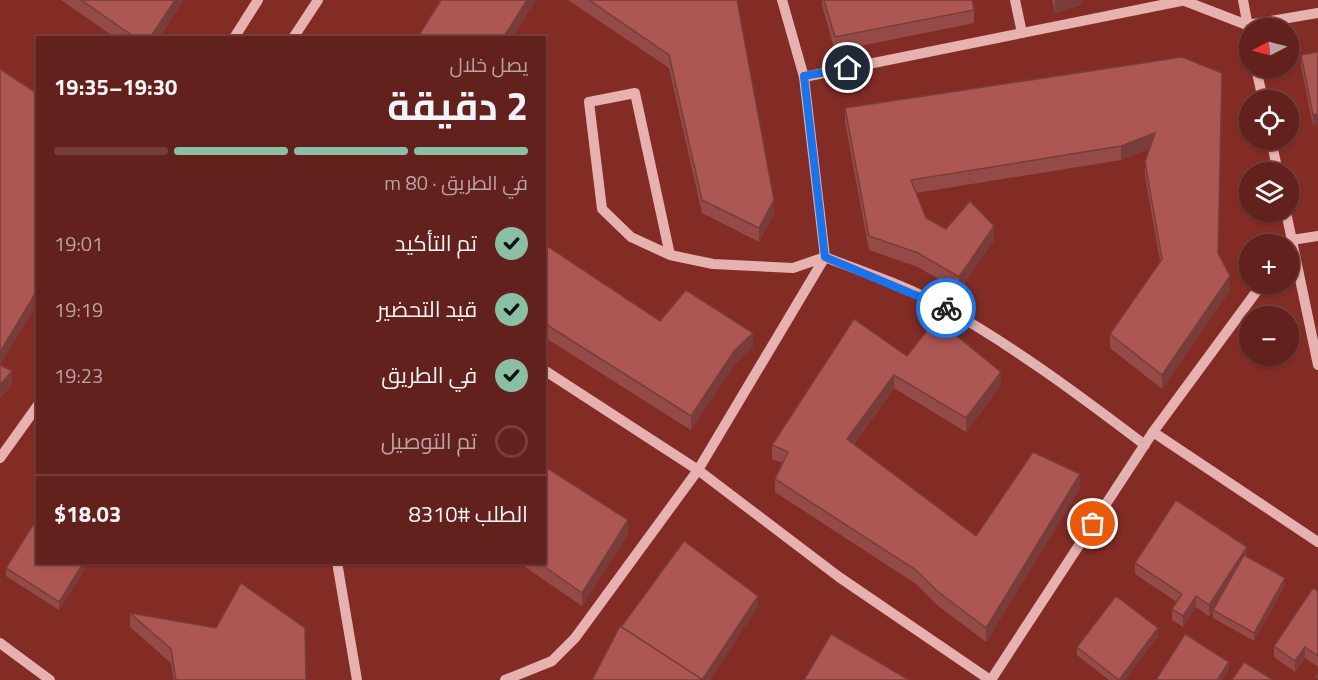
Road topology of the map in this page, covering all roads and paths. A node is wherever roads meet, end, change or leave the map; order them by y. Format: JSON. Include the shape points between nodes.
{"nodes":[{"id":1,"x":258,"y":0,"type":"edge"},
{"id":2,"x":318,"y":0,"type":"edge"},
{"id":3,"x":782,"y":0,"type":"edge"},
{"id":4,"x":1016,"y":0,"type":"edge"},
{"id":5,"x":1186,"y":0,"type":"edge"},
{"id":6,"x":1244,"y":0,"type":"edge"},
{"id":7,"x":1318,"y":13,"type":"edge"},
{"id":8,"x":1246,"y":18,"type":"edge"},
{"id":9,"x":1286,"y":18,"type":"edge"},
{"id":10,"x":1239,"y":21,"type":"edge"},
{"id":11,"x":1022,"y":33,"type":"junction"},
{"id":12,"x":235,"y":36,"type":"edge"},
{"id":13,"x":293,"y":36,"type":"edge"},
{"id":14,"x":804,"y":76,"type":"junction"},
{"id":15,"x":1318,"y":236,"type":"edge"},
{"id":16,"x":1299,"y":240,"type":"edge"},
{"id":17,"x":670,"y":255,"type":"junction"},
{"id":18,"x":825,"y":257,"type":"junction"},
{"id":19,"x":1299,"y":282,"type":"edge"},
{"id":20,"x":1255,"y":294,"type":"edge"},
{"id":21,"x":1318,"y":365,"type":"edge"},
{"id":22,"x":546,"y":371,"type":"edge"},
{"id":23,"x":36,"y":408,"type":"edge"},
{"id":24,"x":1153,"y":432,"type":"junction"},
{"id":25,"x":1145,"y":445,"type":"junction"},
{"id":26,"x":0,"y":458,"type":"edge"},
{"id":27,"x":698,"y":470,"type":"junction"},
{"id":28,"x":1318,"y":542,"type":"edge"},
{"id":29,"x":337,"y":564,"type":"edge"},
{"id":30,"x":0,"y":643,"type":"edge"},
{"id":31,"x":50,"y":680,"type":"edge"},
{"id":32,"x":357,"y":680,"type":"edge"},
{"id":33,"x":505,"y":680,"type":"edge"},
{"id":34,"x":990,"y":680,"type":"edge"}],
"edges":[{"from":1,"to":12,"type":"street"},
{"from":2,"to":13,"type":"street"},
{"from":3,"to":14,"type":"street"},
{"from":4,"to":11,"type":"street"},
{"from":5,"to":10,"type":"street"},
{"from":5,"to":11,"type":"street"},
{"from":6,"to":8,"type":"street"},
{"from":7,"to":9,"type":"street"},
{"from":11,"to":14,"type":"street"},
{"from":14,"to":18,"type":"street"},
{"from":15,"to":16,"type":"street"},
{"from":17,"to":17,"type":"street","via":[[631,237],[602,209],[589,102],[634,93]]},
{"from":17,"to":18,"type":"street","via":[[713,264],[771,268],[793,268]]},
{"from":18,"to":25,"type":"street","via":[[939,304],[1067,386]]},
{"from":18,"to":27,"type":"street"},
{"from":19,"to":21,"type":"street"},
{"from":20,"to":24,"type":"street"},
{"from":22,"to":27,"type":"street"},
{"from":23,"to":26,"type":"street"},
{"from":24,"to":25,"type":"street"},
{"from":24,"to":28,"type":"street"},
{"from":25,"to":34,"type":"street"},
{"from":27,"to":33,"type":"street","via":[[575,638],[552,661]]},
{"from":27,"to":34,"type":"street","via":[[838,577]]},
{"from":29,"to":32,"type":"street"},
{"from":30,"to":31,"type":"street"}]}
